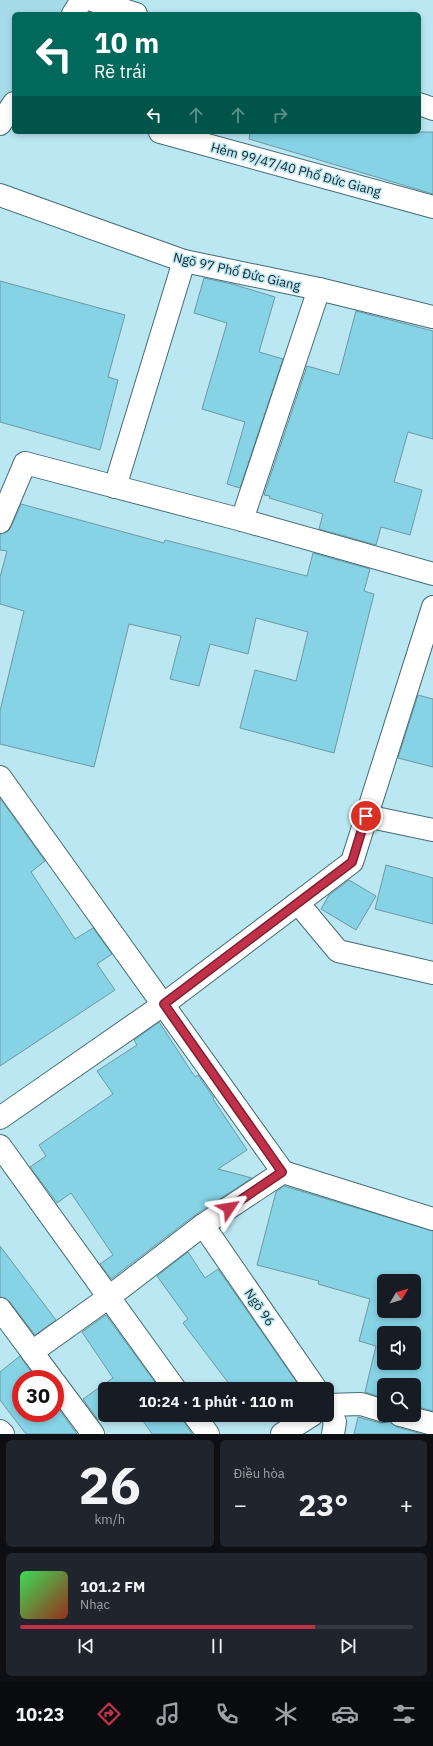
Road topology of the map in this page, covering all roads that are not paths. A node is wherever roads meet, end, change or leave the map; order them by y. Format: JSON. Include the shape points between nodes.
{"nodes":[{"id":1,"x":82,"y":0,"type":"edge"},
{"id":2,"x":92,"y":0,"type":"edge"},
{"id":3,"x":74,"y":12,"type":"edge"},
{"id":4,"x":130,"y":12,"type":"edge"},
{"id":5,"x":12,"y":105,"type":"edge"},
{"id":6,"x":421,"y":105,"type":"edge"},
{"id":7,"x":433,"y":109,"type":"edge"},
{"id":8,"x":0,"y":124,"type":"edge"},
{"id":9,"x":167,"y":134,"type":"edge"},
{"id":10,"x":0,"y":195,"type":"edge"},
{"id":11,"x":433,"y":206,"type":"edge"},
{"id":12,"x":184,"y":262,"type":"junction"},
{"id":13,"x":319,"y":289,"type":"junction"},
{"id":14,"x":433,"y":317,"type":"edge"},
{"id":15,"x":115,"y":487,"type":"junction"},
{"id":16,"x":242,"y":520,"type":"junction"},
{"id":17,"x":0,"y":522,"type":"edge"},
{"id":18,"x":433,"y":574,"type":"edge"},
{"id":19,"x":433,"y":607,"type":"edge"},
{"id":20,"x":426,"y":656,"type":"edge"},
{"id":21,"x":0,"y":777,"type":"edge"},
{"id":22,"x":366,"y":816,"type":"junction"},
{"id":23,"x":433,"y":830,"type":"edge"},
{"id":24,"x":298,"y":903,"type":"junction"},
{"id":25,"x":433,"y":973,"type":"edge"},
{"id":26,"x":164,"y":1004,"type":"junction"},
{"id":27,"x":0,"y":1118,"type":"edge"},
{"id":28,"x":0,"y":1146,"type":"edge"},
{"id":29,"x":282,"y":1172,"type":"junction"},
{"id":30,"x":433,"y":1218,"type":"edge"},
{"id":31,"x":203,"y":1225,"type":"junction"},
{"id":32,"x":109,"y":1297,"type":"junction"},
{"id":33,"x":0,"y":1308,"type":"edge"},
{"id":34,"x":32,"y":1352,"type":"junction"},
{"id":35,"x":45,"y":1370,"type":"edge"},
{"id":36,"x":170,"y":1382,"type":"edge"},
{"id":37,"x":311,"y":1382,"type":"edge"},
{"id":38,"x":64,"y":1395,"type":"edge"},
{"id":39,"x":334,"y":1405,"type":"edge"},
{"id":40,"x":377,"y":1408,"type":"edge"},
{"id":41,"x":334,"y":1420,"type":"edge"},
{"id":42,"x":421,"y":1421,"type":"edge"},
{"id":43,"x":199,"y":1422,"type":"edge"},
{"id":44,"x":301,"y":1422,"type":"edge"},
{"id":45,"x":433,"y":1424,"type":"edge"},
{"id":46,"x":0,"y":1431,"type":"edge"},
{"id":47,"x":3,"y":1434,"type":"edge"},
{"id":48,"x":93,"y":1434,"type":"edge"},
{"id":49,"x":208,"y":1434,"type":"edge"},
{"id":50,"x":282,"y":1434,"type":"edge"},
{"id":51,"x":333,"y":1434,"type":"edge"}],
"edges":[{"from":1,"to":3,"type":"street"},
{"from":2,"to":4,"type":"street"},
{"from":5,"to":8,"type":"street"},
{"from":6,"to":7,"type":"street"},
{"from":9,"to":11,"type":"street","name":"Hẻm 99/47/40 Phố Đức Giang"},
{"from":10,"to":12,"type":"street","name":"Ngõ 97 Phố Đức Giang"},
{"from":12,"to":13,"type":"street","name":"Ngõ 97 Phố Đức Giang"},
{"from":12,"to":15,"type":"street"},
{"from":13,"to":14,"type":"street","name":"Ngõ 97 Phố Đức Giang"},
{"from":13,"to":16,"type":"street"},
{"from":15,"to":16,"type":"street"},
{"from":15,"to":17,"type":"street","via":[[25,463]]},
{"from":16,"to":18,"type":"street"},
{"from":19,"to":20,"type":"street"},
{"from":20,"to":22,"type":"street"},
{"from":21,"to":26,"type":"street"},
{"from":22,"to":23,"type":"street"},
{"from":22,"to":24,"type":"street","via":[[352,862]]},
{"from":24,"to":25,"type":"street","via":[[338,951]]},
{"from":24,"to":26,"type":"street"},
{"from":26,"to":27,"type":"street"},
{"from":26,"to":29,"type":"street"},
{"from":28,"to":32,"type":"street"},
{"from":29,"to":30,"type":"street"},
{"from":29,"to":31,"type":"street"},
{"from":31,"to":32,"type":"street"},
{"from":31,"to":37,"type":"street","name":"Ngõ 96"},
{"from":32,"to":34,"type":"street"},
{"from":32,"to":36,"type":"street"},
{"from":33,"to":34,"type":"street"},
{"from":34,"to":35,"type":"street"},
{"from":38,"to":48,"type":"street"},
{"from":39,"to":40,"type":"street","via":[[361,1404]]},
{"from":41,"to":51,"type":"street"},
{"from":42,"to":45,"type":"street"},
{"from":43,"to":49,"type":"street"},
{"from":44,"to":50,"type":"street"},
{"from":46,"to":47,"type":"street"}]}
